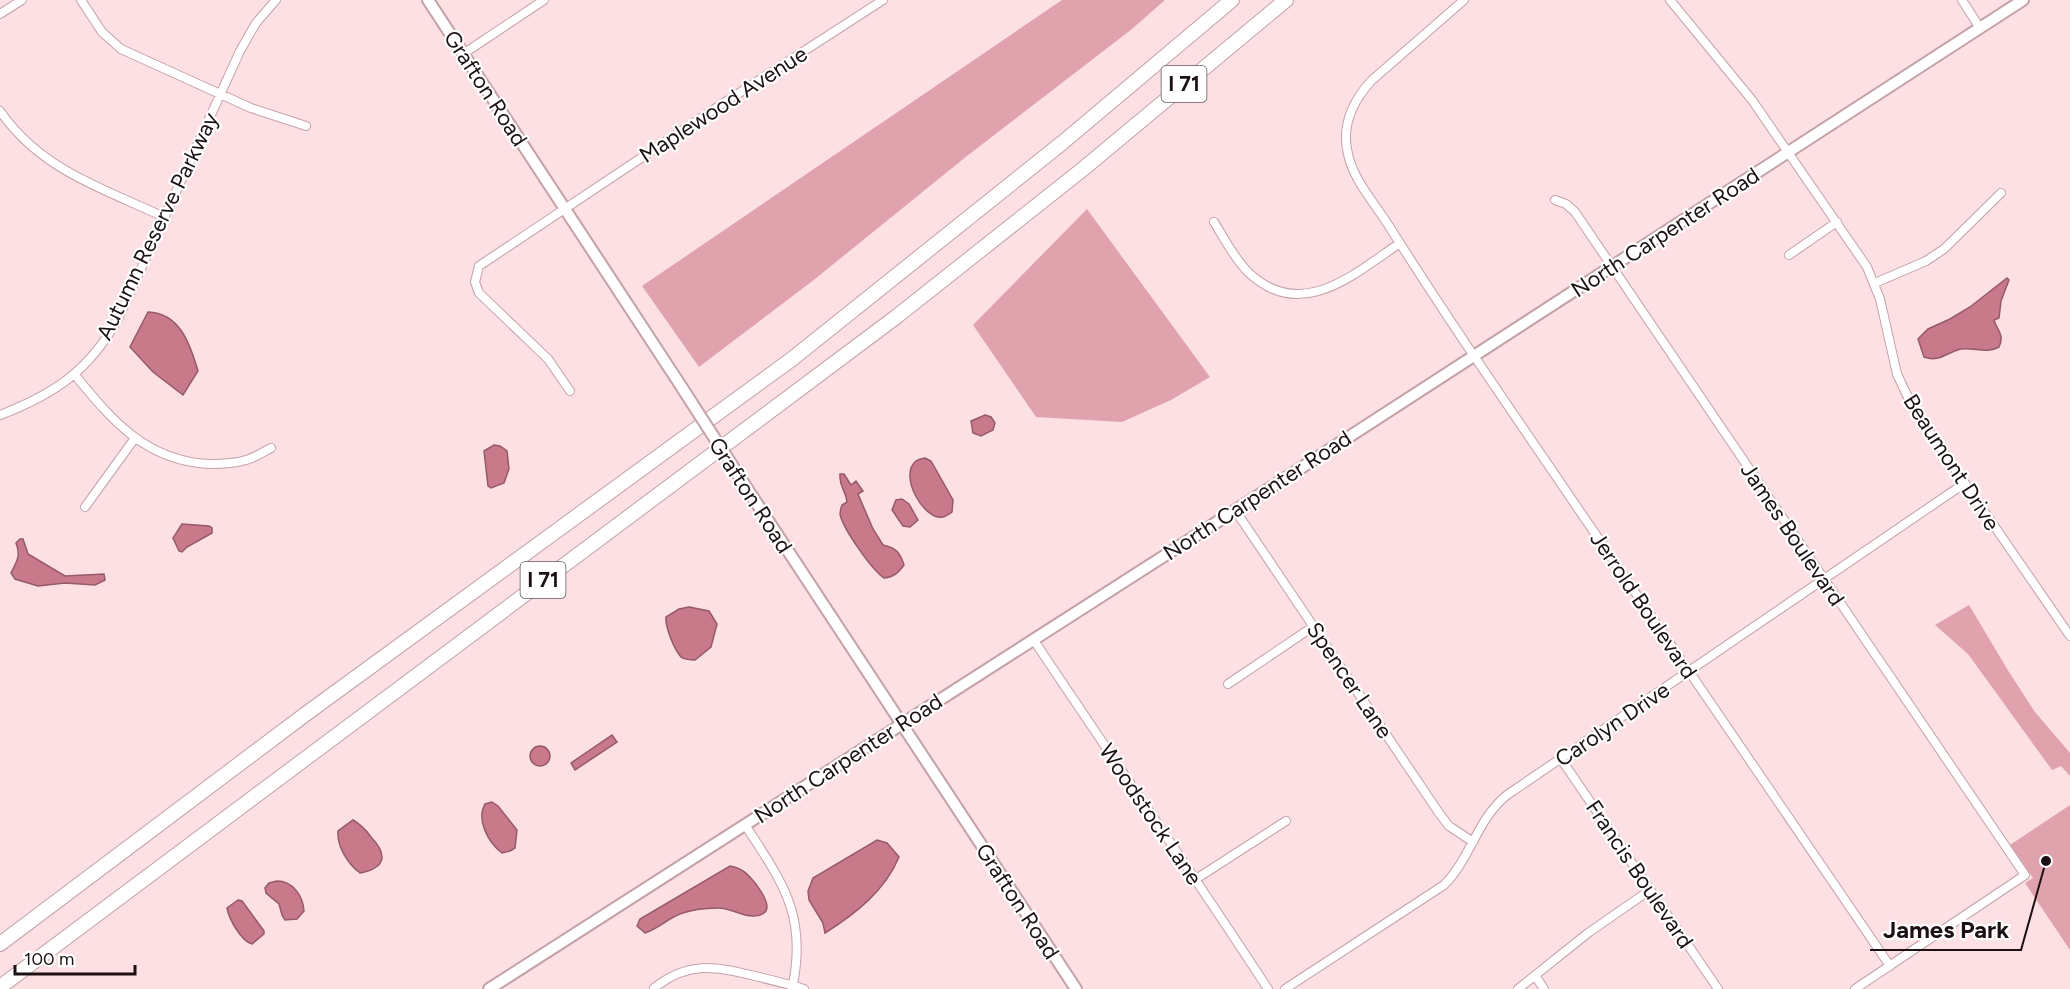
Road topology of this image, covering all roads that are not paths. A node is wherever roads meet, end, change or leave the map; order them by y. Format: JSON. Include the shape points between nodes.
{"nodes":[{"id":1,"x":22,"y":0,"type":"edge"},
{"id":2,"x":81,"y":0,"type":"edge"},
{"id":3,"x":276,"y":0,"type":"edge"},
{"id":4,"x":428,"y":0,"type":"edge"},
{"id":5,"x":544,"y":0,"type":"edge"},
{"id":6,"x":883,"y":0,"type":"edge"},
{"id":7,"x":1232,"y":0,"type":"edge"},
{"id":8,"x":1286,"y":0,"type":"edge"},
{"id":9,"x":1464,"y":0,"type":"edge"},
{"id":10,"x":1670,"y":0,"type":"edge"},
{"id":11,"x":1962,"y":0,"type":"edge"},
{"id":12,"x":2023,"y":0,"type":"edge"},
{"id":13,"x":0,"y":14,"type":"edge"},
{"id":14,"x":1980,"y":28,"type":"junction"},
{"id":15,"x":463,"y":54,"type":"junction"},
{"id":16,"x":220,"y":95,"type":"junction"},
{"id":17,"x":0,"y":111,"type":"edge"},
{"id":18,"x":306,"y":126,"type":"dead end"},
{"id":19,"x":1788,"y":153,"type":"junction"},
{"id":20,"x":2001,"y":193,"type":"dead end"},
{"id":21,"x":1555,"y":200,"type":"dead end"},
{"id":22,"x":564,"y":208,"type":"junction"},
{"id":23,"x":164,"y":217,"type":"junction"},
{"id":24,"x":1214,"y":222,"type":"dead end"},
{"id":25,"x":1837,"y":222,"type":"junction"},
{"id":26,"x":1400,"y":243,"type":"junction"},
{"id":27,"x":1789,"y":255,"type":"dead end"},
{"id":28,"x":1611,"y":267,"type":"junction"},
{"id":29,"x":1875,"y":283,"type":"junction"},
{"id":30,"x":1473,"y":355,"type":"junction"},
{"id":31,"x":74,"y":374,"type":"junction"},
{"id":32,"x":570,"y":391,"type":"dead end"},
{"id":33,"x":0,"y":415,"type":"edge"},
{"id":34,"x":135,"y":438,"type":"junction"},
{"id":35,"x":271,"y":448,"type":"dead end"},
{"id":36,"x":1965,"y":483,"type":"junction"},
{"id":37,"x":85,"y":507,"type":"dead end"},
{"id":38,"x":1235,"y":510,"type":"junction"},
{"id":39,"x":1825,"y":580,"type":"junction"},
{"id":40,"x":1314,"y":626,"type":"junction"},
{"id":41,"x":2070,"y":636,"type":"edge"},
{"id":42,"x":1034,"y":639,"type":"junction"},
{"id":43,"x":1690,"y":672,"type":"junction"},
{"id":44,"x":1228,"y":684,"type":"dead end"},
{"id":45,"x":902,"y":724,"type":"junction"},
{"id":46,"x":1561,"y":759,"type":"junction"},
{"id":47,"x":1287,"y":821,"type":"dead end"},
{"id":48,"x":745,"y":825,"type":"junction"},
{"id":49,"x":1473,"y":842,"type":"junction"},
{"id":50,"x":1196,"y":879,"type":"junction"},
{"id":51,"x":1650,"y":890,"type":"junction"},
{"id":52,"x":0,"y":944,"type":"edge"},
{"id":53,"x":1890,"y":966,"type":"junction"},
{"id":54,"x":1536,"y":977,"type":"junction"},
{"id":55,"x":0,"y":987,"type":"edge"},
{"id":56,"x":793,"y":987,"type":"edge"},
{"id":57,"x":489,"y":989,"type":"edge"},
{"id":58,"x":653,"y":989,"type":"edge"},
{"id":59,"x":804,"y":989,"type":"edge"},
{"id":60,"x":1076,"y":989,"type":"edge"},
{"id":61,"x":1268,"y":989,"type":"edge"},
{"id":62,"x":1285,"y":989,"type":"edge"},
{"id":63,"x":1518,"y":989,"type":"edge"},
{"id":64,"x":1544,"y":989,"type":"edge"},
{"id":65,"x":1718,"y":989,"type":"edge"},
{"id":66,"x":1856,"y":989,"type":"edge"}],
"edges":[{"from":1,"to":13,"type":"street"},
{"from":2,"to":16,"type":"street","via":[[115,45]]},
{"from":3,"to":16,"type":"street","name":"Autumn Reserve Parkway","via":[[248,36]]},
{"from":4,"to":15,"type":"street","name":"Grafton Road"},
{"from":5,"to":15,"type":"street"},
{"from":6,"to":22,"type":"street","name":"Maplewood Avenue"},
{"from":7,"to":52,"type":"highway","number":"I 71","via":[[792,359],[303,716]]},
{"from":8,"to":55,"type":"highway","number":"I 71","via":[[1083,169],[896,316]]},
{"from":9,"to":26,"type":"street","name":"Jerrold Boulevard","via":[[1371,81],[1348,119],[1346,140],[1351,164]]},
{"from":10,"to":19,"type":"street","name":"Beaumont Drive","via":[[1752,100]]},
{"from":11,"to":14,"type":"street"},
{"from":12,"to":14,"type":"street","name":"North Carpenter Road"},
{"from":14,"to":19,"type":"street","name":"North Carpenter Road"},
{"from":15,"to":22,"type":"street","name":"Grafton Road"},
{"from":16,"to":18,"type":"street"},
{"from":16,"to":23,"type":"street","name":"Autumn Reserve Parkway"},
{"from":17,"to":23,"type":"street","via":[[26,142],[53,164]]},
{"from":19,"to":25,"type":"street","name":"Beaumont Drive"},
{"from":19,"to":28,"type":"street","name":"North Carpenter Road"},
{"from":20,"to":29,"type":"street","via":[[1944,249]]},
{"from":21,"to":28,"type":"street","name":"James Boulevard","via":[[1575,212]]},
{"from":22,"to":32,"type":"street","name":"Maplewood Avenue","via":[[482,263],[475,282],[482,296],[551,362]]},
{"from":22,"to":45,"type":"street","name":"Grafton Road","bridge":true},
{"from":23,"to":31,"type":"street","name":"Autumn Reserve Parkway","via":[[113,327],[98,350]]},
{"from":24,"to":26,"type":"street","via":[[1248,271],[1267,285],[1290,293],[1314,293],[1338,285]]},
{"from":25,"to":27,"type":"street"},
{"from":25,"to":29,"type":"street","name":"Beaumont Drive"},
{"from":26,"to":30,"type":"street","name":"Jerrold Boulevard"},
{"from":28,"to":30,"type":"street","name":"North Carpenter Road"},
{"from":28,"to":39,"type":"street","name":"James Boulevard"},
{"from":29,"to":36,"type":"street","name":"Beaumont Drive","via":[[1904,392]]},
{"from":30,"to":38,"type":"street","name":"North Carpenter Road"},
{"from":30,"to":43,"type":"street","name":"Jerrold Boulevard"},
{"from":31,"to":33,"type":"street","name":"Autumn Reserve Parkway","via":[[38,400]]},
{"from":31,"to":34,"type":"street"},
{"from":34,"to":35,"type":"street","via":[[175,458],[203,463],[245,461]]},
{"from":34,"to":37,"type":"street"},
{"from":36,"to":39,"type":"street","name":"Carolyn Drive"},
{"from":36,"to":41,"type":"street","name":"Beaumont Drive"},
{"from":38,"to":40,"type":"street","name":"Spencer Lane"},
{"from":38,"to":42,"type":"street","name":"North Carpenter Road"},
{"from":39,"to":43,"type":"street","name":"Carolyn Drive"},
{"from":39,"to":53,"type":"street","name":"James Boulevard","via":[[2025,874]]},
{"from":40,"to":44,"type":"street"},
{"from":40,"to":49,"type":"street","name":"Spencer Lane","via":[[1439,813],[1449,826]]},
{"from":42,"to":45,"type":"street","name":"North Carpenter Road"},
{"from":42,"to":50,"type":"street","name":"Woodstock Lane"},
{"from":43,"to":46,"type":"street","name":"Carolyn Drive"},
{"from":43,"to":53,"type":"street","name":"Jerrold Boulevard"},
{"from":45,"to":48,"type":"street","name":"North Carpenter Road"},
{"from":45,"to":60,"type":"street","name":"Grafton Road"},
{"from":46,"to":49,"type":"street","name":"Carolyn Drive","via":[[1498,802]]},
{"from":46,"to":51,"type":"street","name":"Francis Boulevard"},
{"from":47,"to":50,"type":"street"},
{"from":48,"to":56,"type":"street","via":[[779,877],[793,913],[798,953]]},
{"from":48,"to":57,"type":"street","name":"North Carpenter Road"},
{"from":49,"to":62,"type":"street","name":"Carolyn Drive","via":[[1460,868],[1444,885]]},
{"from":50,"to":61,"type":"street","name":"Woodstock Lane"},
{"from":51,"to":54,"type":"street","via":[[1588,933]]},
{"from":51,"to":65,"type":"street","name":"Francis Boulevard"},
{"from":53,"to":66,"type":"street"},
{"from":54,"to":63,"type":"street"},
{"from":54,"to":64,"type":"street"},
{"from":56,"to":58,"type":"street","via":[[715,967],[682,971]]},
{"from":56,"to":59,"type":"street"}]}
